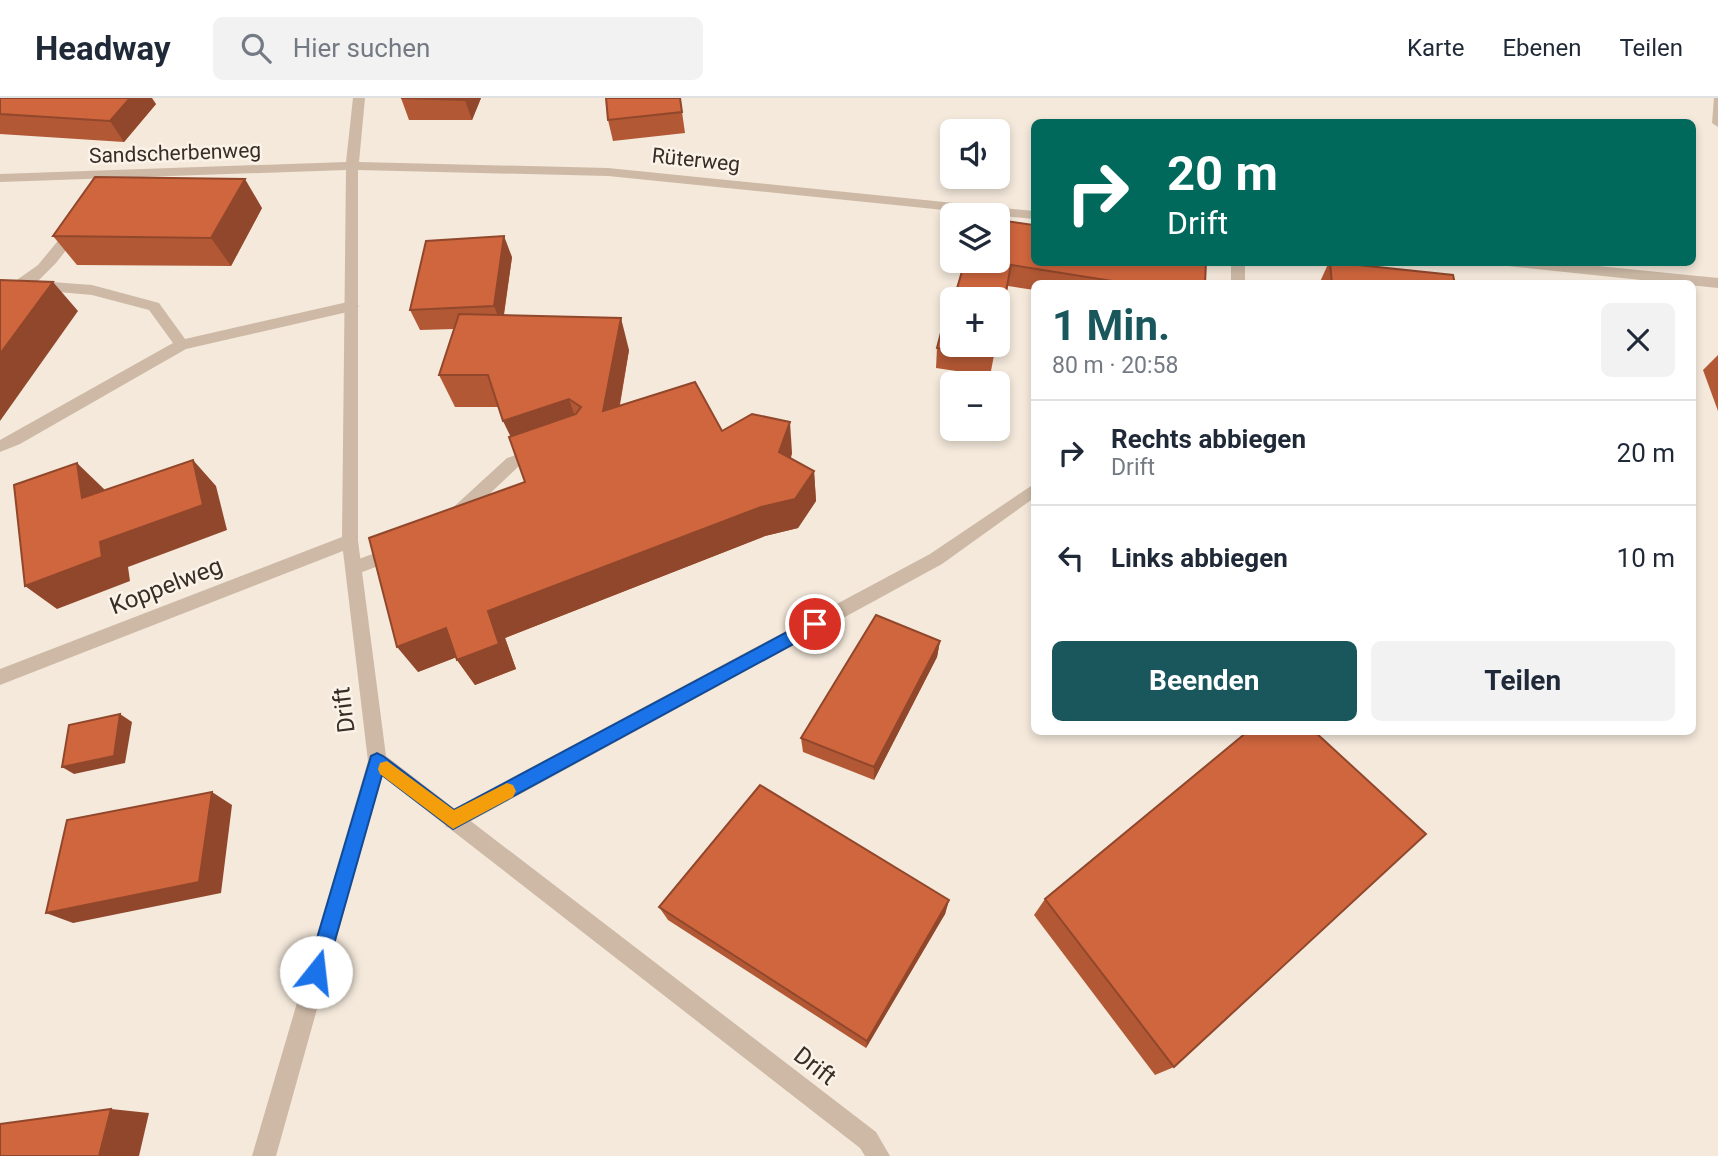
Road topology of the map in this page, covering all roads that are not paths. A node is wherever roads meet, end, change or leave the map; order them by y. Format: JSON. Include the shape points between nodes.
{"nodes":[{"id":1,"x":359,"y":98,"type":"edge"},
{"id":2,"x":1718,"y":100,"type":"edge"},
{"id":3,"x":1718,"y":122,"type":"edge"},
{"id":4,"x":352,"y":166,"type":"junction"},
{"id":5,"x":0,"y":178,"type":"edge"},
{"id":6,"x":86,"y":215,"type":"edge"},
{"id":7,"x":1031,"y":215,"type":"edge"},
{"id":8,"x":1546,"y":266,"type":"edge"},
{"id":9,"x":1680,"y":280,"type":"edge"},
{"id":10,"x":1696,"y":282,"type":"edge"},
{"id":11,"x":25,"y":284,"type":"junction"},
{"id":12,"x":1718,"y":284,"type":"edge"},
{"id":13,"x":0,"y":298,"type":"edge"},
{"id":14,"x":352,"y":306,"type":"junction"},
{"id":15,"x":181,"y":345,"type":"junction"},
{"id":16,"x":0,"y":446,"type":"edge"},
{"id":17,"x":558,"y":447,"type":"edge"},
{"id":18,"x":1031,"y":492,"type":"edge"},
{"id":19,"x":435,"y":529,"type":"edge"},
{"id":20,"x":350,"y":541,"type":"junction"},
{"id":21,"x":414,"y":542,"type":"edge"},
{"id":22,"x":354,"y":568,"type":"junction"},
{"id":23,"x":0,"y":677,"type":"edge"},
{"id":24,"x":377,"y":761,"type":"junction"},
{"id":25,"x":453,"y":820,"type":"junction"},
{"id":26,"x":264,"y":1156,"type":"edge"},
{"id":27,"x":878,"y":1156,"type":"edge"}],
"edges":[{"from":1,"to":4,"type":"street","name":"Drift"},
{"from":2,"to":3,"type":"street"},
{"from":4,"to":5,"type":"street","name":"Sandscherbenweg","via":[[111,179]]},
{"from":4,"to":7,"type":"street","name":"Rüterweg","via":[[608,172]]},
{"from":4,"to":14,"type":"street","name":"Drift"},
{"from":6,"to":11,"type":"street","via":[[49,265]]},
{"from":8,"to":9,"type":"street"},
{"from":10,"to":12,"type":"street"},
{"from":11,"to":13,"type":"street"},
{"from":11,"to":15,"type":"street","via":[[92,290],[154,306]]},
{"from":14,"to":15,"type":"street"},
{"from":14,"to":20,"type":"street","name":"Drift"},
{"from":15,"to":16,"type":"street"},
{"from":17,"to":19,"type":"street","via":[[513,462],[456,516]]},
{"from":18,"to":25,"type":"street","via":[[936,559]]},
{"from":20,"to":22,"type":"street","name":"Drift"},
{"from":20,"to":23,"type":"street","name":"Koppelweg"},
{"from":21,"to":22,"type":"street"},
{"from":22,"to":24,"type":"street","name":"Drift"},
{"from":24,"to":25,"type":"street","name":"Drift"},
{"from":24,"to":26,"type":"street"},
{"from":25,"to":27,"type":"street","name":"Drift","via":[[868,1140]]}]}
